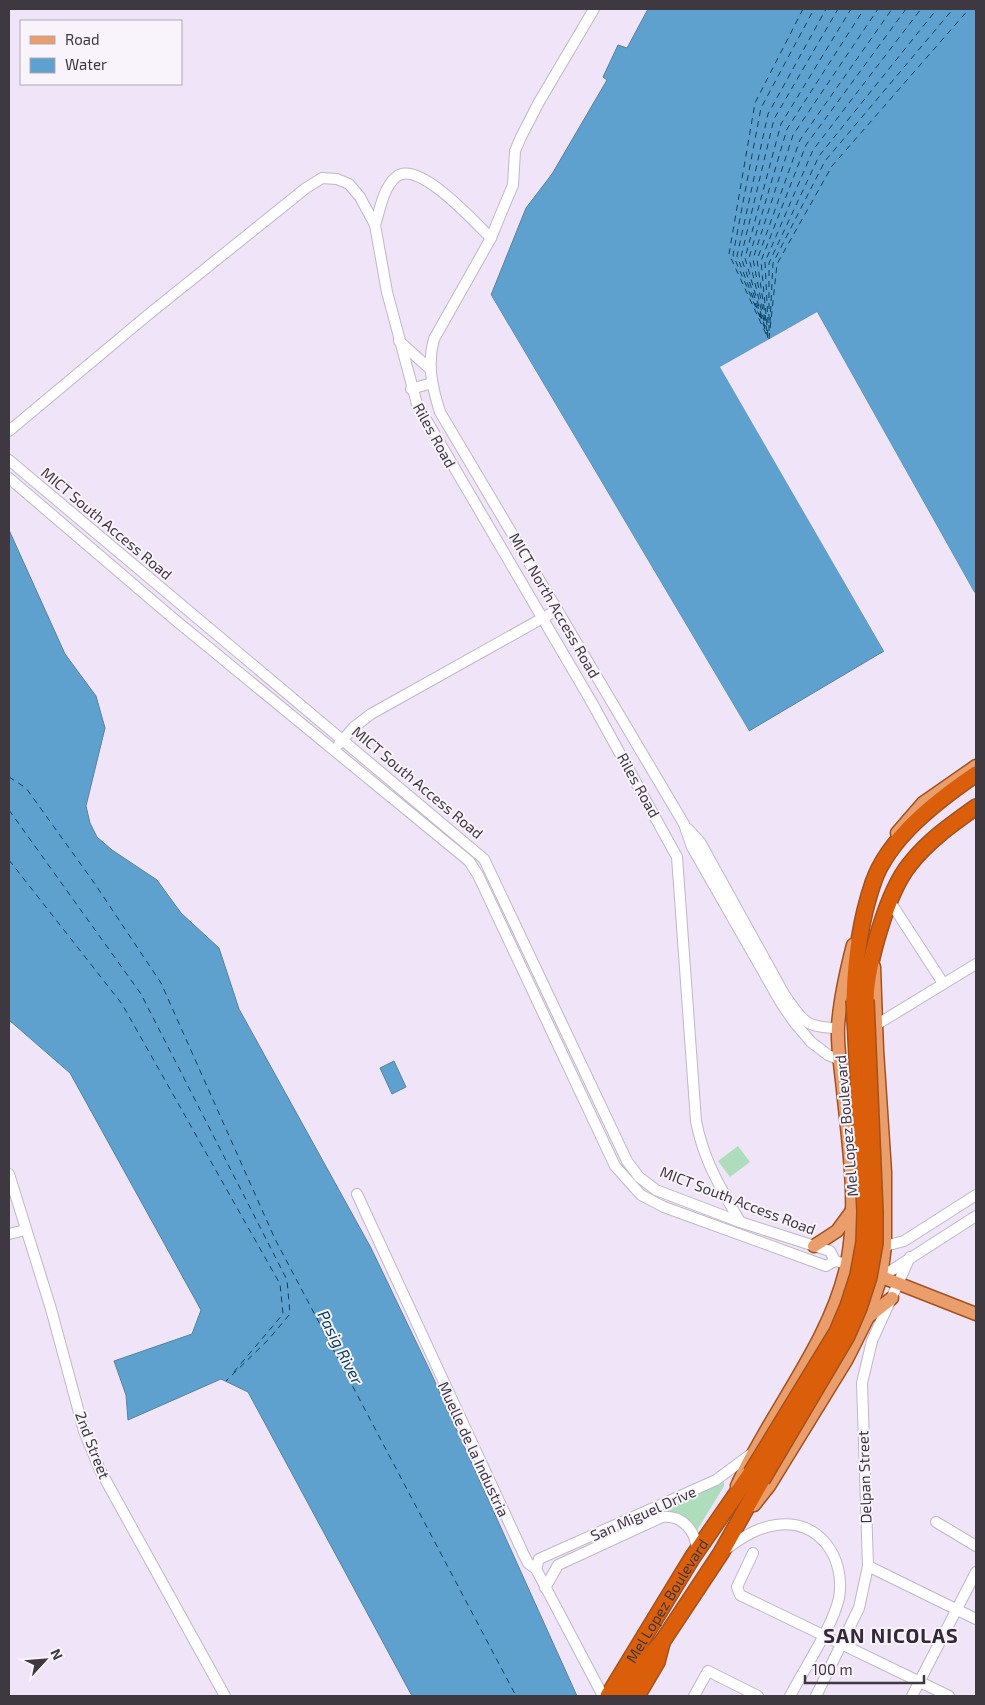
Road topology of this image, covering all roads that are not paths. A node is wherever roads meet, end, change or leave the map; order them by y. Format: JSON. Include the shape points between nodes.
{"nodes":[{"id":1,"x":594,"y":9,"type":"edge"},
{"id":2,"x":375,"y":225,"type":"junction"},
{"id":3,"x":491,"y":238,"type":"junction"},
{"id":4,"x":398,"y":340,"type":"junction"},
{"id":5,"x":430,"y":368,"type":"junction"},
{"id":6,"x":432,"y":383,"type":"junction"},
{"id":7,"x":411,"y":388,"type":"junction"},
{"id":8,"x":9,"y":431,"type":"edge"},
{"id":9,"x":9,"y":460,"type":"edge"},
{"id":10,"x":9,"y":478,"type":"edge"},
{"id":11,"x":126,"y":560,"type":"junction"},
{"id":12,"x":118,"y":571,"type":"junction"},
{"id":13,"x":557,"y":610,"type":"junction"},
{"id":14,"x":543,"y":618,"type":"junction"},
{"id":15,"x":254,"y":667,"type":"junction"},
{"id":16,"x":246,"y":678,"type":"junction"},
{"id":17,"x":343,"y":740,"type":"junction"},
{"id":18,"x":334,"y":751,"type":"junction"},
{"id":19,"x":976,"y":766,"type":"edge"},
{"id":20,"x":976,"y":774,"type":"edge"},
{"id":21,"x":976,"y":807,"type":"edge"},
{"id":22,"x":684,"y":824,"type":"junction"},
{"id":23,"x":891,"y":903,"type":"junction"},
{"id":24,"x":874,"y":950,"type":"junction"},
{"id":25,"x":976,"y":964,"type":"edge"},
{"id":26,"x":943,"y":983,"type":"junction"},
{"id":27,"x":860,"y":1000,"type":"junction"},
{"id":28,"x":876,"y":1025,"type":"junction"},
{"id":29,"x":838,"y":1028,"type":"junction"},
{"id":30,"x":840,"y":1060,"type":"junction"},
{"id":31,"x":9,"y":1174,"type":"edge"},
{"id":32,"x":357,"y":1194,"type":"dead end"},
{"id":33,"x":669,"y":1195,"type":"junction"},
{"id":34,"x":976,"y":1195,"type":"edge"},
{"id":35,"x":967,"y":1200,"type":"junction"},
{"id":36,"x":885,"y":1205,"type":"junction"},
{"id":37,"x":664,"y":1207,"type":"junction"},
{"id":38,"x":852,"y":1208,"type":"junction"},
{"id":39,"x":976,"y":1215,"type":"edge"},
{"id":40,"x":740,"y":1222,"type":"junction"},
{"id":41,"x":25,"y":1230,"type":"junction"},
{"id":42,"x":9,"y":1234,"type":"edge"},
{"id":43,"x":814,"y":1246,"type":"junction"},
{"id":44,"x":885,"y":1246,"type":"junction"},
{"id":45,"x":910,"y":1257,"type":"junction"},
{"id":46,"x":841,"y":1263,"type":"junction"},
{"id":47,"x":881,"y":1277,"type":"junction"},
{"id":48,"x":898,"y":1283,"type":"junction"},
{"id":49,"x":892,"y":1298,"type":"junction"},
{"id":50,"x":976,"y":1314,"type":"edge"},
{"id":51,"x":868,"y":1317,"type":"junction"},
{"id":52,"x":751,"y":1454,"type":"junction"},
{"id":53,"x":757,"y":1477,"type":"junction"},
{"id":54,"x":728,"y":1506,"type":"junction"},
{"id":55,"x":743,"y":1518,"type":"junction"},
{"id":56,"x":936,"y":1522,"type":"dead end"},
{"id":57,"x":602,"y":1531,"type":"junction"},
{"id":58,"x":607,"y":1542,"type":"junction"},
{"id":59,"x":976,"y":1546,"type":"edge"},
{"id":60,"x":721,"y":1553,"type":"junction"},
{"id":61,"x":753,"y":1553,"type":"dead end"},
{"id":62,"x":695,"y":1555,"type":"junction"},
{"id":63,"x":558,"y":1565,"type":"junction"},
{"id":64,"x":868,"y":1566,"type":"junction"},
{"id":65,"x":536,"y":1569,"type":"junction"},
{"id":66,"x":976,"y":1572,"type":"edge"},
{"id":67,"x":545,"y":1588,"type":"junction"},
{"id":68,"x":956,"y":1610,"type":"junction"},
{"id":69,"x":976,"y":1619,"type":"edge"},
{"id":70,"x":823,"y":1635,"type":"junction"},
{"id":71,"x":662,"y":1642,"type":"junction"},
{"id":72,"x":842,"y":1644,"type":"junction"},
{"id":73,"x":920,"y":1682,"type":"junction"},
{"id":74,"x":225,"y":1696,"type":"edge"},
{"id":75,"x":603,"y":1696,"type":"edge"},
{"id":76,"x":608,"y":1696,"type":"edge"},
{"id":77,"x":624,"y":1696,"type":"edge"},
{"id":78,"x":637,"y":1696,"type":"edge"},
{"id":79,"x":694,"y":1696,"type":"edge"},
{"id":80,"x":758,"y":1696,"type":"edge"},
{"id":81,"x":790,"y":1696,"type":"edge"},
{"id":82,"x":816,"y":1696,"type":"edge"},
{"id":83,"x":912,"y":1696,"type":"edge"},
{"id":84,"x":949,"y":1696,"type":"edge"}],
"edges":[{"from":1,"to":3,"type":"street","name":"MICT North Access Road","via":[[521,137],[515,151],[512,185]]},
{"from":2,"to":3,"type":"street","via":[[385,194],[397,176],[408,173],[418,175],[441,190]]},
{"from":2,"to":4,"type":"street","name":"Riles Road"},
{"from":2,"to":8,"type":"street","via":[[349,184],[322,178],[149,314]]},
{"from":3,"to":5,"type":"street","name":"MICT North Access Road","via":[[441,323],[431,352]]},
{"from":4,"to":5,"type":"street"},
{"from":4,"to":7,"type":"street","name":"Riles Road"},
{"from":5,"to":6,"type":"street","name":"MICT North Access Road"},
{"from":6,"to":7,"type":"street"},
{"from":6,"to":13,"type":"street","name":"MICT North Access Road","via":[[440,412]]},
{"from":7,"to":14,"type":"street","name":"Riles Road","via":[[429,428]]},
{"from":9,"to":11,"type":"street","name":"MICT South Access Road"},
{"from":10,"to":12,"type":"street","name":"MICT South Access Road"},
{"from":11,"to":12,"type":"street"},
{"from":11,"to":15,"type":"street","name":"MICT South Access Road"},
{"from":12,"to":16,"type":"street","name":"MICT South Access Road"},
{"from":13,"to":14,"type":"street"},
{"from":13,"to":22,"type":"street","name":"MICT North Access Road"},
{"from":14,"to":17,"type":"street","via":[[371,714]]},
{"from":14,"to":40,"type":"street","name":"Riles Road","via":[[677,857],[696,1121],[709,1167]]},
{"from":15,"to":16,"type":"street"},
{"from":15,"to":17,"type":"street","name":"MICT South Access Road"},
{"from":16,"to":18,"type":"street","name":"MICT South Access Road"},
{"from":17,"to":18,"type":"street"},
{"from":17,"to":33,"type":"street","name":"MICT South Access Road","via":[[484,859],[627,1161],[656,1190]]},
{"from":18,"to":37,"type":"street","name":"MICT South Access Road","via":[[473,866],[615,1166],[641,1195]]},
{"from":19,"to":29,"type":"main road","name":"Mel Lopez Boulevard","via":[[928,799],[906,820],[867,880],[842,994]]},
{"from":20,"to":27,"type":"highway","name":"Mel Lopez Boulevard","via":[[942,797],[908,830],[887,856],[873,882],[858,947]]},
{"from":21,"to":23,"type":"highway","name":"Mel Lopez Boulevard","via":[[936,837],[909,865]]},
{"from":22,"to":29,"type":"street","name":"MICT North Access Road","via":[[700,842],[799,1016],[815,1027]]},
{"from":22,"to":30,"type":"street","name":"MICT North Access Road","via":[[692,847],[781,1003],[805,1037]]},
{"from":23,"to":24,"type":"highway","name":"Mel Lopez Boulevard"},
{"from":23,"to":26,"type":"street"},
{"from":24,"to":27,"type":"highway","name":"Mel Lopez Boulevard"},
{"from":24,"to":28,"type":"main road","name":"Mel Lopez Boulevard"},
{"from":25,"to":26,"type":"street"},
{"from":26,"to":28,"type":"street"},
{"from":27,"to":53,"type":"highway","name":"Mel Lopez Boulevard","bridge":true,"via":[[875,1212],[875,1243],[869,1277],[848,1336]]},
{"from":28,"to":36,"type":"main road","name":"Mel Lopez Boulevard"},
{"from":29,"to":30,"type":"main road","name":"Mel Lopez Boulevard"},
{"from":30,"to":38,"type":"main road","name":"Mel Lopez Boulevard","via":[[852,1173]]},
{"from":31,"to":41,"type":"street","name":"2nd Street"},
{"from":32,"to":65,"type":"street","name":"Muelle de la Industria","via":[[528,1563]]},
{"from":33,"to":37,"type":"street"},
{"from":33,"to":40,"type":"street","name":"MICT South Access Road"},
{"from":34,"to":35,"type":"street"},
{"from":35,"to":39,"type":"street"},
{"from":35,"to":44,"type":"street","via":[[904,1241]]},
{"from":36,"to":38,"type":"main road"},
{"from":36,"to":44,"type":"main road","name":"Mel Lopez Boulevard"},
{"from":37,"to":46,"type":"street","name":"MICT South Access Road","via":[[826,1266]]},
{"from":38,"to":43,"type":"main road","via":[[837,1231]]},
{"from":38,"to":46,"type":"main road","name":"Mel Lopez Boulevard"},
{"from":39,"to":45,"type":"street"},
{"from":40,"to":43,"type":"street","name":"MICT South Access Road"},
{"from":41,"to":42,"type":"street"},
{"from":41,"to":74,"type":"street","name":"2nd Street","via":[[51,1309],[84,1431],[100,1470]]},
{"from":43,"to":46,"type":"street","name":"MICT South Access Road","via":[[830,1251]]},
{"from":44,"to":47,"type":"main road","name":"Mel Lopez Boulevard"},
{"from":45,"to":47,"type":"street"},
{"from":45,"to":48,"type":"street","name":"Delpan Street"},
{"from":46,"to":47,"type":"main road","name":"MICT South Access Road"},
{"from":46,"to":52,"type":"main road","name":"Mel Lopez Boulevard","via":[[840,1288],[818,1339]]},
{"from":47,"to":48,"type":"main road","name":"MICT South Access Road"},
{"from":47,"to":51,"type":"main road","name":"Mel Lopez Boulevard"},
{"from":48,"to":49,"type":"street","name":"Delpan Street"},
{"from":48,"to":50,"type":"main road","name":"MICT South Access Road"},
{"from":49,"to":51,"type":"main road"},
{"from":49,"to":64,"type":"street","name":"Delpan Street","via":[[872,1341],[862,1383]]},
{"from":51,"to":55,"type":"main road","name":"Mel Lopez Boulevard","via":[[847,1359],[780,1468]]},
{"from":52,"to":54,"type":"main road","name":"Mel Lopez Boulevard"},
{"from":52,"to":57,"type":"street","name":"San Miguel Drive","via":[[716,1480]]},
{"from":53,"to":54,"type":"highway","name":"Mel Lopez Boulevard"},
{"from":53,"to":55,"type":"highway","name":"Mel Lopez Boulevard"},
{"from":54,"to":62,"type":"highway","name":"Mel Lopez Boulevard"},
{"from":55,"to":60,"type":"highway","name":"Mel Lopez Boulevard"},
{"from":56,"to":59,"type":"street"},
{"from":57,"to":58,"type":"street"},
{"from":57,"to":65,"type":"street","name":"San Miguel Drive","via":[[539,1559]]},
{"from":58,"to":62,"type":"street","name":"San Miguel Drive","via":[[667,1517],[691,1529],[696,1540]]},
{"from":58,"to":63,"type":"street","name":"San Miguel Drive"},
{"from":60,"to":70,"type":"street","via":[[746,1535],[777,1524],[795,1525],[817,1534],[833,1552],[840,1585],[836,1606]]},
{"from":60,"to":71,"type":"highway","name":"Mel Lopez Boulevard"},
{"from":61,"to":70,"type":"street","via":[[737,1587],[740,1595]]},
{"from":62,"to":76,"type":"highway","name":"Mel Lopez Boulevard"},
{"from":63,"to":65,"type":"street","name":"San Miguel Drive"},
{"from":63,"to":67,"type":"street"},
{"from":64,"to":68,"type":"street"},
{"from":64,"to":72,"type":"street","name":"Delpan Street","via":[[859,1608]]},
{"from":65,"to":67,"type":"street","name":"Muelle de la Industria"},
{"from":66,"to":68,"type":"street"},
{"from":67,"to":75,"type":"street","name":"Muelle de la Industria"},
{"from":68,"to":69,"type":"street"},
{"from":68,"to":73,"type":"street"},
{"from":70,"to":72,"type":"street"},
{"from":70,"to":81,"type":"street"},
{"from":71,"to":77,"type":"highway","name":"Mel Lopez Boulevard","via":[[648,1657]]},
{"from":71,"to":78,"type":"highway","name":"Mel Lopez Boulevard","via":[[657,1662]]},
{"from":72,"to":73,"type":"street"},
{"from":72,"to":82,"type":"street","name":"Delpan Street"},
{"from":73,"to":83,"type":"street"},
{"from":73,"to":84,"type":"street"},
{"from":79,"to":80,"type":"street","via":[[708,1671]]}]}
